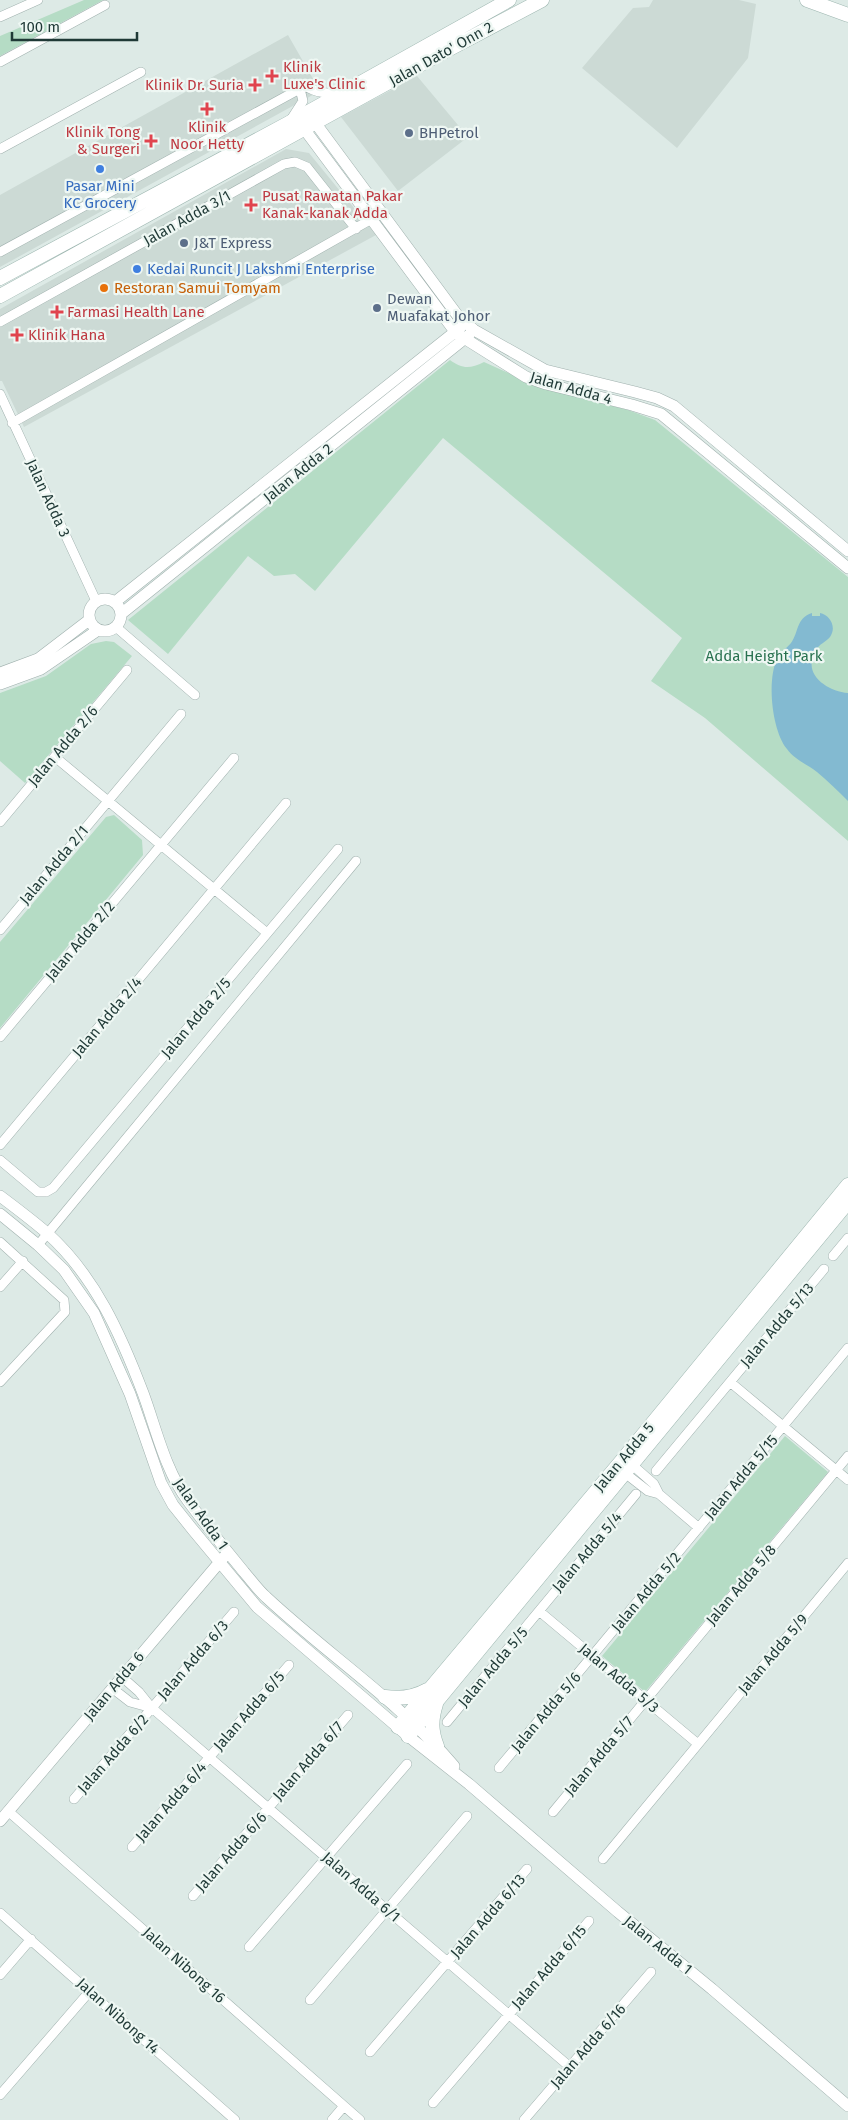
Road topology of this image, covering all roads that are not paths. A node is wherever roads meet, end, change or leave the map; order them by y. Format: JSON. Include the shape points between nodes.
{"nodes":[{"id":1,"x":38,"y":0,"type":"edge"},
{"id":2,"x":510,"y":0,"type":"edge"},
{"id":3,"x":542,"y":0,"type":"edge"},
{"id":4,"x":806,"y":0,"type":"edge"},
{"id":5,"x":104,"y":4,"type":"dead end"},
{"id":6,"x":848,"y":15,"type":"edge"},
{"id":7,"x":0,"y":17,"type":"edge"},
{"id":8,"x":0,"y":62,"type":"edge"},
{"id":9,"x":141,"y":72,"type":"dead end"},
{"id":10,"x":303,"y":88,"type":"junction"},
{"id":11,"x":347,"y":90,"type":"junction"},
{"id":12,"x":302,"y":121,"type":"junction"},
{"id":13,"x":0,"y":149,"type":"edge"},
{"id":14,"x":381,"y":213,"type":"junction"},
{"id":15,"x":371,"y":220,"type":"junction"},
{"id":16,"x":356,"y":229,"type":"junction"},
{"id":17,"x":0,"y":252,"type":"edge"},
{"id":18,"x":0,"y":278,"type":"edge"},
{"id":19,"x":0,"y":296,"type":"edge"},
{"id":20,"x":440,"y":312,"type":"junction"},
{"id":21,"x":0,"y":322,"type":"edge"},
{"id":22,"x":469,"y":326,"type":"junction"},
{"id":23,"x":461,"y":336,"type":"junction"},
{"id":24,"x":431,"y":352,"type":"junction"},
{"id":25,"x":0,"y":394,"type":"edge"},
{"id":26,"x":12,"y":422,"type":"junction"},
{"id":27,"x":848,"y":551,"type":"edge"},
{"id":28,"x":848,"y":568,"type":"edge"},
{"id":29,"x":96,"y":601,"type":"junction"},
{"id":30,"x":115,"y":602,"type":"junction"},
{"id":31,"x":121,"y":614,"type":"junction"},
{"id":32,"x":89,"y":620,"type":"junction"},
{"id":33,"x":116,"y":627,"type":"junction"},
{"id":34,"x":98,"y":630,"type":"junction"},
{"id":35,"x":127,"y":670,"type":"dead end"},
{"id":36,"x":0,"y":673,"type":"edge"},
{"id":37,"x":0,"y":684,"type":"edge"},
{"id":38,"x":196,"y":695,"type":"dead end"},
{"id":39,"x":181,"y":714,"type":"dead end"},
{"id":40,"x":55,"y":757,"type":"junction"},
{"id":41,"x":234,"y":758,"type":"dead end"},
{"id":42,"x":107,"y":801,"type":"junction"},
{"id":43,"x":286,"y":803,"type":"dead end"},
{"id":44,"x":0,"y":822,"type":"edge"},
{"id":45,"x":161,"y":845,"type":"junction"},
{"id":46,"x":338,"y":849,"type":"dead end"},
{"id":47,"x":356,"y":861,"type":"dead end"},
{"id":48,"x":213,"y":890,"type":"junction"},
{"id":49,"x":0,"y":930,"type":"edge"},
{"id":50,"x":267,"y":933,"type":"junction"},
{"id":51,"x":0,"y":1038,"type":"edge"},
{"id":52,"x":0,"y":1145,"type":"edge"},
{"id":53,"x":0,"y":1160,"type":"edge"},
{"id":54,"x":848,"y":1184,"type":"edge"},
{"id":55,"x":0,"y":1196,"type":"edge"},
{"id":56,"x":841,"y":1204,"type":"edge"},
{"id":57,"x":0,"y":1214,"type":"edge"},
{"id":58,"x":48,"y":1234,"type":"junction"},
{"id":59,"x":848,"y":1238,"type":"edge"},
{"id":60,"x":0,"y":1242,"type":"edge"},
{"id":61,"x":38,"y":1245,"type":"junction"},
{"id":62,"x":832,"y":1256,"type":"dead end"},
{"id":63,"x":23,"y":1261,"type":"junction"},
{"id":64,"x":824,"y":1269,"type":"dead end"},
{"id":65,"x":0,"y":1287,"type":"edge"},
{"id":66,"x":848,"y":1348,"type":"edge"},
{"id":67,"x":0,"y":1382,"type":"edge"},
{"id":68,"x":730,"y":1382,"type":"junction"},
{"id":69,"x":783,"y":1426,"type":"junction"},
{"id":70,"x":848,"y":1456,"type":"edge"},
{"id":71,"x":625,"y":1466,"type":"junction"},
{"id":72,"x":836,"y":1470,"type":"junction"},
{"id":73,"x":656,"y":1471,"type":"dead end"},
{"id":74,"x":848,"y":1480,"type":"edge"},
{"id":75,"x":636,"y":1494,"type":"dead end"},
{"id":76,"x":699,"y":1528,"type":"junction"},
{"id":77,"x":228,"y":1552,"type":"junction"},
{"id":78,"x":219,"y":1562,"type":"junction"},
{"id":79,"x":848,"y":1563,"type":"edge"},
{"id":80,"x":539,"y":1611,"type":"junction"},
{"id":81,"x":234,"y":1612,"type":"dead end"},
{"id":82,"x":592,"y":1656,"type":"junction"},
{"id":83,"x":289,"y":1665,"type":"dead end"},
{"id":84,"x":122,"y":1677,"type":"junction"},
{"id":85,"x":112,"y":1688,"type":"junction"},
{"id":86,"x":429,"y":1689,"type":"junction"},
{"id":87,"x":385,"y":1696,"type":"junction"},
{"id":88,"x":646,"y":1700,"type":"junction"},
{"id":89,"x":437,"y":1701,"type":"junction"},
{"id":90,"x":152,"y":1708,"type":"junction"},
{"id":91,"x":348,"y":1715,"type":"dead end"},
{"id":92,"x":447,"y":1722,"type":"dead end"},
{"id":93,"x":407,"y":1727,"type":"junction"},
{"id":94,"x":698,"y":1744,"type":"junction"},
{"id":95,"x":437,"y":1746,"type":"junction"},
{"id":96,"x":210,"y":1757,"type":"junction"},
{"id":97,"x":407,"y":1764,"type":"dead end"},
{"id":98,"x":499,"y":1768,"type":"dead end"},
{"id":99,"x":469,"y":1784,"type":"junction"},
{"id":100,"x":74,"y":1799,"type":"dead end"},
{"id":101,"x":268,"y":1808,"type":"junction"},
{"id":102,"x":8,"y":1811,"type":"junction"},
{"id":103,"x":553,"y":1812,"type":"dead end"},
{"id":104,"x":468,"y":1816,"type":"dead end"},
{"id":105,"x":0,"y":1821,"type":"edge"},
{"id":106,"x":132,"y":1848,"type":"dead end"},
{"id":107,"x":326,"y":1858,"type":"junction"},
{"id":108,"x":603,"y":1859,"type":"dead end"},
{"id":109,"x":527,"y":1869,"type":"dead end"},
{"id":110,"x":192,"y":1896,"type":"dead end"},
{"id":111,"x":387,"y":1910,"type":"junction"},
{"id":112,"x":0,"y":1913,"type":"edge"},
{"id":113,"x":589,"y":1921,"type":"dead end"},
{"id":114,"x":31,"y":1939,"type":"junction"},
{"id":115,"x":249,"y":1947,"type":"dead end"},
{"id":116,"x":448,"y":1962,"type":"junction"},
{"id":117,"x":651,"y":1972,"type":"dead end"},
{"id":118,"x":0,"y":1975,"type":"edge"},
{"id":119,"x":90,"y":1991,"type":"junction"},
{"id":120,"x":310,"y":2000,"type":"dead end"},
{"id":121,"x":509,"y":2014,"type":"junction"},
{"id":122,"x":370,"y":2052,"type":"dead end"},
{"id":123,"x":570,"y":2067,"type":"junction"},
{"id":124,"x":0,"y":2095,"type":"edge"},
{"id":125,"x":433,"y":2103,"type":"dead end"},
{"id":126,"x":344,"y":2106,"type":"junction"},
{"id":127,"x":848,"y":2106,"type":"edge"},
{"id":128,"x":236,"y":2120,"type":"edge"},
{"id":129,"x":332,"y":2120,"type":"edge"},
{"id":130,"x":360,"y":2120,"type":"edge"},
{"id":131,"x":524,"y":2120,"type":"edge"}],
"edges":[{"from":1,"to":7,"type":"street"},
{"from":2,"to":11,"type":"main road","name":"Jalan Dato' Onn 2"},
{"from":3,"to":12,"type":"main road","name":"Jalan Dato' Onn 2"},
{"from":4,"to":6,"type":"main road"},
{"from":5,"to":8,"type":"street"},
{"from":9,"to":13,"type":"street"},
{"from":10,"to":11,"type":"street","via":[[329,94]]},
{"from":10,"to":12,"type":"street"},
{"from":10,"to":17,"type":"street"},
{"from":11,"to":12,"type":"main road","name":"Jalan Dato' Onn 2"},
{"from":12,"to":14,"type":"street","name":"Jalan Adda 4"},
{"from":12,"to":15,"type":"street","name":"Jalan Adda 4"},
{"from":12,"to":18,"type":"main road"},
{"from":12,"to":19,"type":"main road"},
{"from":14,"to":15,"type":"street"},
{"from":14,"to":22,"type":"street","name":"Jalan Adda 4"},
{"from":15,"to":16,"type":"street"},
{"from":15,"to":20,"type":"street","name":"Jalan Adda 4"},
{"from":16,"to":21,"type":"street","name":"Jalan Adda 3/1","via":[[307,167],[294,162],[284,164]]},
{"from":16,"to":26,"type":"street"},
{"from":20,"to":23,"type":"street","name":"Jalan Adda 4"},
{"from":20,"to":24,"type":"street","via":[[446,331]]},
{"from":22,"to":23,"type":"street","name":"Jalan Adda 2"},
{"from":22,"to":27,"type":"street","name":"Jalan Adda 4","via":[[545,370],[657,398],[674,406]]},
{"from":23,"to":24,"type":"street","name":"Jalan Adda 2"},
{"from":23,"to":28,"type":"street","name":"Jalan Adda 4","via":[[533,379],[661,414]]},
{"from":23,"to":31,"type":"street","name":"Jalan Adda 2"},
{"from":24,"to":30,"type":"street","name":"Jalan Adda 2"},
{"from":25,"to":26,"type":"street","name":"Jalan Adda 3"},
{"from":26,"to":29,"type":"street","name":"Jalan Adda 3"},
{"from":29,"to":30,"type":"street","via":[[106,598]]},
{"from":29,"to":32,"type":"street","via":[[89,611]]},
{"from":30,"to":31,"type":"street"},
{"from":31,"to":33,"type":"street"},
{"from":32,"to":34,"type":"street"},
{"from":32,"to":36,"type":"street","via":[[38,659]]},
{"from":33,"to":34,"type":"street"},
{"from":33,"to":38,"type":"street"},
{"from":34,"to":37,"type":"street","via":[[41,669]]},
{"from":35,"to":40,"type":"street","name":"Jalan Adda 2/6"},
{"from":39,"to":42,"type":"street","name":"Jalan Adda 2/1"},
{"from":40,"to":42,"type":"street"},
{"from":40,"to":44,"type":"street","name":"Jalan Adda 2/6"},
{"from":41,"to":45,"type":"street","name":"Jalan Adda 2/2"},
{"from":42,"to":45,"type":"street"},
{"from":42,"to":49,"type":"street","name":"Jalan Adda 2/1"},
{"from":43,"to":48,"type":"street","name":"Jalan Adda 2/4"},
{"from":45,"to":48,"type":"street"},
{"from":45,"to":51,"type":"street","name":"Jalan Adda 2/2"},
{"from":46,"to":50,"type":"street","name":"Jalan Adda 2/5"},
{"from":47,"to":58,"type":"street"},
{"from":48,"to":50,"type":"street"},
{"from":48,"to":52,"type":"street","name":"Jalan Adda 2/4"},
{"from":50,"to":53,"type":"street","name":"Jalan Adda 2/5","via":[[53,1188],[38,1192]]},
{"from":54,"to":56,"type":"main road","name":"Jalan Adda 5"},
{"from":55,"to":58,"type":"street","name":"Jalan Adda 1"},
{"from":56,"to":71,"type":"main road","name":"Jalan Adda 5"},
{"from":57,"to":61,"type":"street","name":"Jalan Adda 1"},
{"from":58,"to":61,"type":"street"},
{"from":58,"to":77,"type":"street","name":"Jalan Adda 1","via":[[74,1261],[106,1308],[142,1391],[172,1474],[186,1498]]},
{"from":59,"to":62,"type":"street"},
{"from":60,"to":63,"type":"street"},
{"from":61,"to":78,"type":"street","name":"Jalan Adda 1","via":[[64,1270],[94,1313],[130,1394],[161,1483],[173,1505]]},
{"from":63,"to":65,"type":"street"},
{"from":63,"to":67,"type":"street","via":[[64,1300],[65,1312]]},
{"from":64,"to":68,"type":"street","name":"Jalan Adda 5/13"},
{"from":66,"to":69,"type":"street","name":"Jalan Adda 5/15"},
{"from":68,"to":69,"type":"street"},
{"from":68,"to":73,"type":"street","name":"Jalan Adda 5/13"},
{"from":69,"to":72,"type":"street"},
{"from":69,"to":76,"type":"street","name":"Jalan Adda 5/15"},
{"from":70,"to":72,"type":"street","name":"Jalan Adda 5/8"},
{"from":71,"to":76,"type":"street","via":[[654,1484],[659,1494]]},
{"from":71,"to":86,"type":"main road","name":"Jalan Adda 5"},
{"from":71,"to":89,"type":"main road","name":"Jalan Adda 5"},
{"from":72,"to":74,"type":"street"},
{"from":72,"to":88,"type":"street","name":"Jalan Adda 5/8"},
{"from":75,"to":80,"type":"street","name":"Jalan Adda 5/4"},
{"from":76,"to":82,"type":"street","name":"Jalan Adda 5/2"},
{"from":77,"to":78,"type":"street","name":"Jalan Adda 6"},
{"from":77,"to":87,"type":"street","name":"Jalan Adda 1","via":[[265,1596]]},
{"from":78,"to":84,"type":"street","name":"Jalan Adda 6"},
{"from":78,"to":93,"type":"street","name":"Jalan Adda 1","via":[[257,1608]]},
{"from":79,"to":94,"type":"street","name":"Jalan Adda 5/9"},
{"from":80,"to":82,"type":"street","name":"Jalan Adda 5/3"},
{"from":80,"to":92,"type":"street","name":"Jalan Adda 5/5"},
{"from":81,"to":90,"type":"street","name":"Jalan Adda 6/3"},
{"from":82,"to":88,"type":"street","name":"Jalan Adda 5/3"},
{"from":82,"to":98,"type":"street","name":"Jalan Adda 5/6"},
{"from":83,"to":96,"type":"street","name":"Jalan Adda 6/5"},
{"from":84,"to":85,"type":"street","name":"Jalan Adda 6"},
{"from":84,"to":90,"type":"street"},
{"from":85,"to":90,"type":"street","via":[[130,1702]]},
{"from":85,"to":102,"type":"street","name":"Jalan Adda 6"},
{"from":86,"to":87,"type":"main road","via":[[409,1698]]},
{"from":86,"to":93,"type":"main road","name":"Jalan Adda 5"},
{"from":87,"to":93,"type":"street","name":"Jalan Adda 1"},
{"from":88,"to":94,"type":"street","name":"Jalan Adda 5/3"},
{"from":88,"to":103,"type":"street","name":"Jalan Adda 5/7"},
{"from":89,"to":93,"type":"main road","name":"Jalan Adda 5"},
{"from":89,"to":95,"type":"main road","via":[[432,1716],[432,1732]]},
{"from":90,"to":96,"type":"street","name":"Jalan Adda 6/1"},
{"from":90,"to":100,"type":"street","name":"Jalan Adda 6/2"},
{"from":91,"to":101,"type":"street","name":"Jalan Adda 6/7"},
{"from":93,"to":95,"type":"street","name":"Jalan Adda 1"},
{"from":93,"to":99,"type":"street","name":"Jalan Adda 1"},
{"from":94,"to":108,"type":"street"},
{"from":95,"to":99,"type":"street","name":"Jalan Adda 1"},
{"from":96,"to":101,"type":"street","name":"Jalan Adda 6/1"},
{"from":96,"to":106,"type":"street","name":"Jalan Adda 6/4"},
{"from":97,"to":107,"type":"street"},
{"from":99,"to":127,"type":"street","name":"Jalan Adda 1"},
{"from":101,"to":107,"type":"street","name":"Jalan Adda 6/1"},
{"from":101,"to":110,"type":"street","name":"Jalan Adda 6/6"},
{"from":102,"to":105,"type":"street","name":"Jalan Adda 6"},
{"from":102,"to":126,"type":"street","name":"Jalan Nibong 16"},
{"from":104,"to":111,"type":"street"},
{"from":107,"to":111,"type":"street","name":"Jalan Adda 6/1"},
{"from":107,"to":115,"type":"street"},
{"from":109,"to":116,"type":"street","name":"Jalan Adda 6/13"},
{"from":111,"to":116,"type":"street","name":"Jalan Adda 6/1"},
{"from":111,"to":120,"type":"street"},
{"from":112,"to":114,"type":"street","name":"Jalan Nibong 14"},
{"from":113,"to":121,"type":"street","name":"Jalan Adda 6/15"},
{"from":114,"to":118,"type":"street"},
{"from":114,"to":119,"type":"street","name":"Jalan Nibong 14"},
{"from":116,"to":121,"type":"street","name":"Jalan Adda 6/1"},
{"from":116,"to":122,"type":"street","name":"Jalan Adda 6/13"},
{"from":117,"to":123,"type":"street","name":"Jalan Adda 6/16"},
{"from":119,"to":124,"type":"street"},
{"from":119,"to":128,"type":"street","name":"Jalan Nibong 14"},
{"from":121,"to":123,"type":"street","name":"Jalan Adda 6/1"},
{"from":121,"to":125,"type":"street","name":"Jalan Adda 6/15"},
{"from":123,"to":131,"type":"street","name":"Jalan Adda 6/16"},
{"from":126,"to":129,"type":"street"},
{"from":126,"to":130,"type":"street","name":"Jalan Nibong 16"}]}
